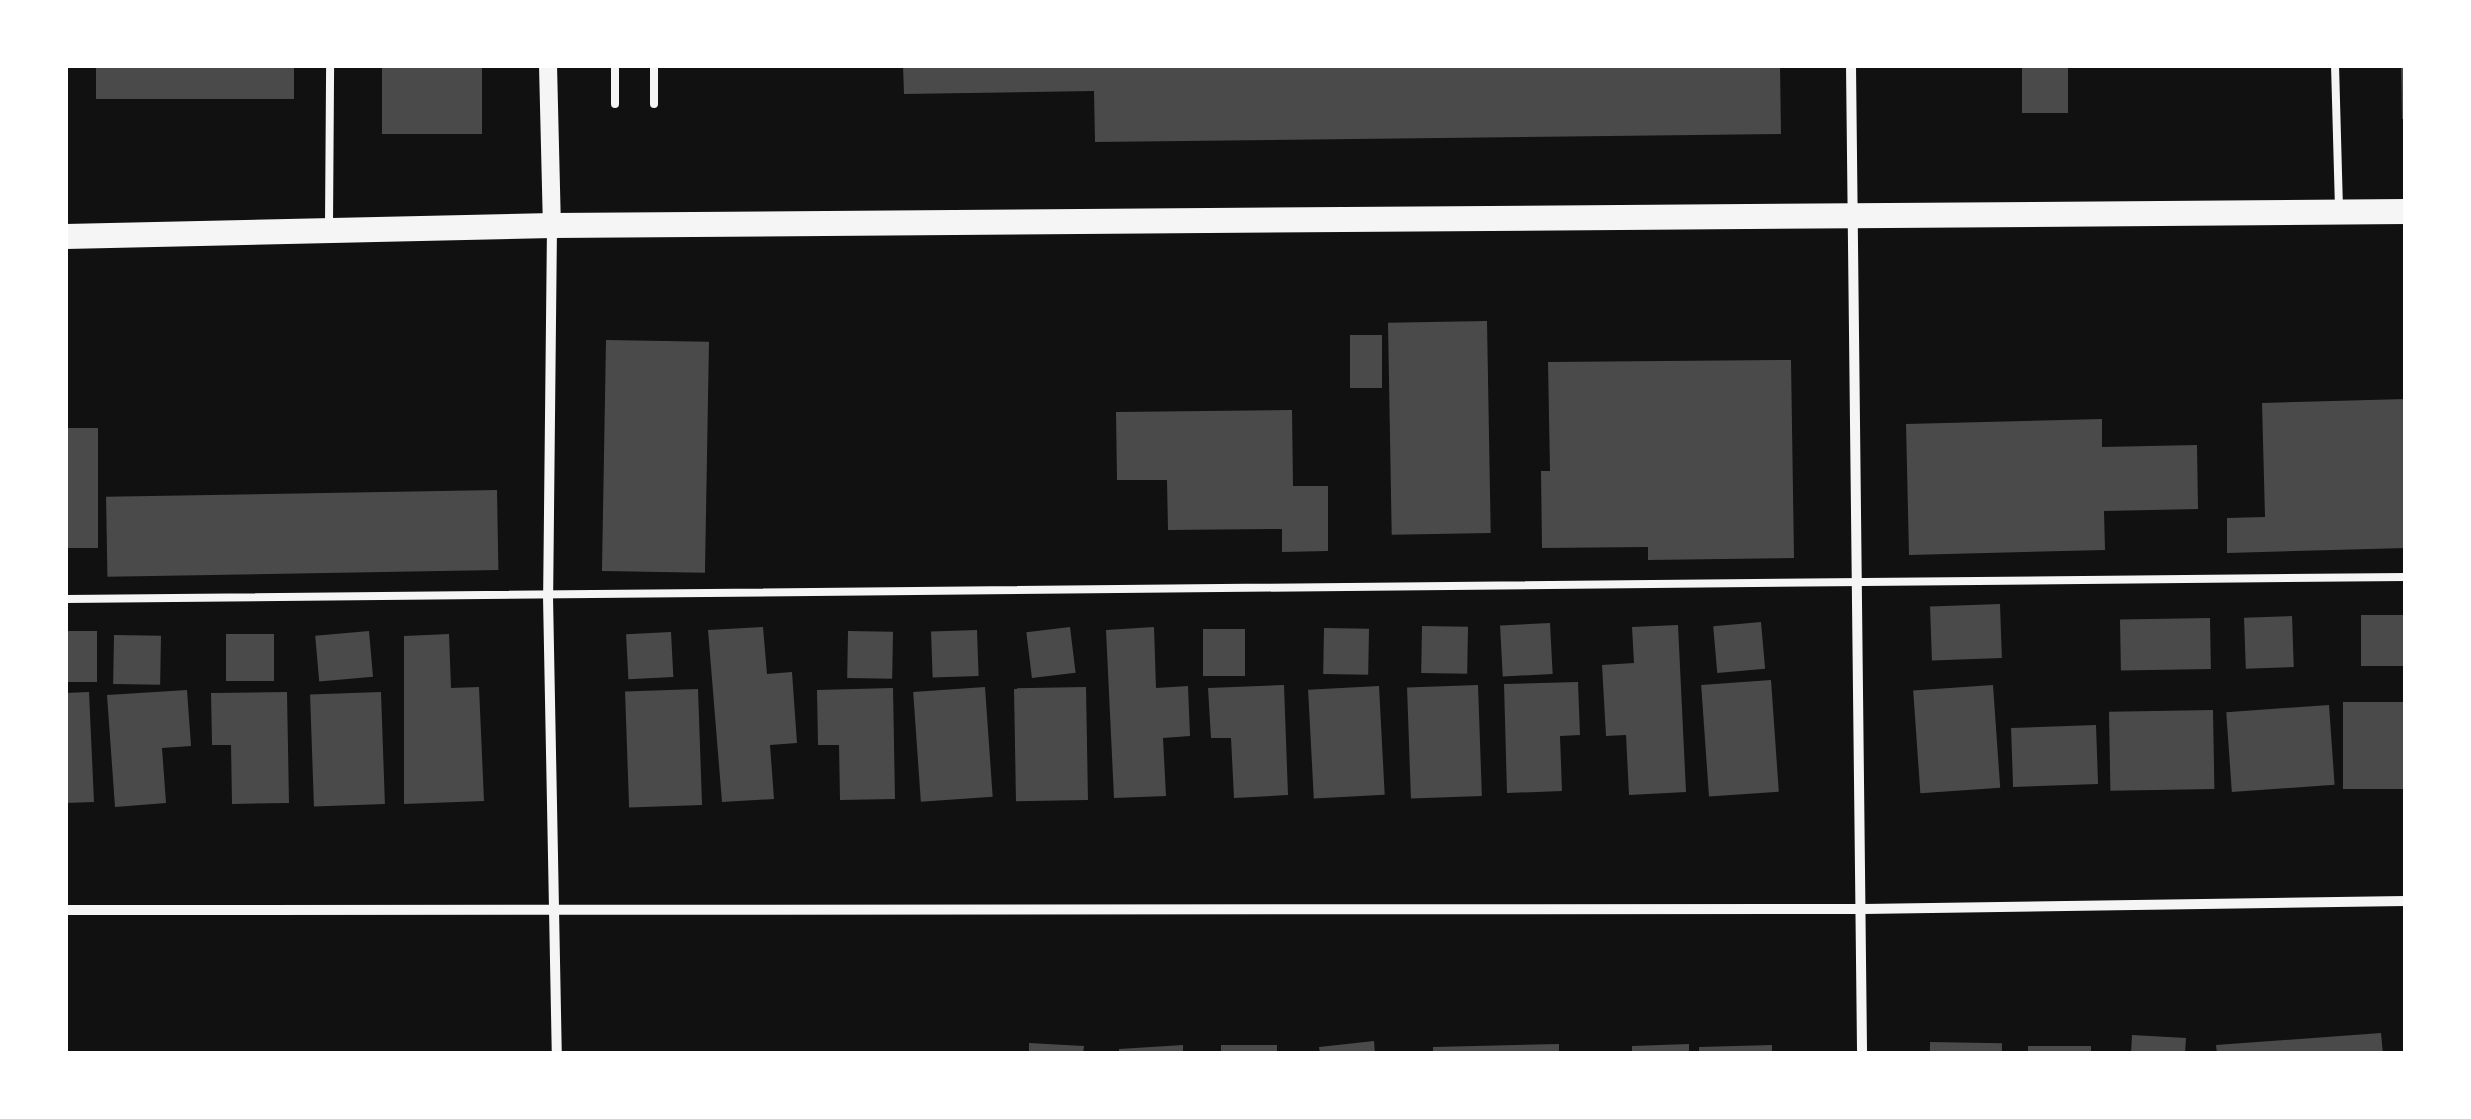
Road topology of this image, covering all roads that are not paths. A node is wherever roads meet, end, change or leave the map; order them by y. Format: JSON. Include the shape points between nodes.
{"nodes":[{"id":1,"x":330,"y":65,"type":"edge"},
{"id":2,"x":548,"y":65,"type":"edge"},
{"id":3,"x":615,"y":65,"type":"edge"},
{"id":4,"x":654,"y":65,"type":"edge"},
{"id":5,"x":1851,"y":65,"type":"edge"},
{"id":6,"x":2335,"y":65,"type":"edge"},
{"id":7,"x":616,"y":104,"type":"dead end"},
{"id":8,"x":654,"y":104,"type":"dead end"},
{"id":9,"x":2406,"y":211,"type":"edge"},
{"id":10,"x":2339,"y":212,"type":"junction"},
{"id":11,"x":1852,"y":219,"type":"junction"},
{"id":12,"x":552,"y":225,"type":"junction"},
{"id":13,"x":329,"y":230,"type":"junction"},
{"id":14,"x":65,"y":236,"type":"edge"},
{"id":15,"x":2406,"y":577,"type":"edge"},
{"id":16,"x":1858,"y":579,"type":"junction"},
{"id":17,"x":548,"y":596,"type":"junction"},
{"id":18,"x":65,"y":598,"type":"edge"},
{"id":19,"x":2406,"y":901,"type":"edge"},
{"id":20,"x":1863,"y":909,"type":"junction"},
{"id":21,"x":65,"y":910,"type":"edge"},
{"id":22,"x":555,"y":912,"type":"junction"},
{"id":23,"x":557,"y":1054,"type":"edge"},
{"id":24,"x":1862,"y":1054,"type":"edge"}],
"edges":[{"from":1,"to":13,"type":"lane"},
{"from":2,"to":12,"type":"street"},
{"from":3,"to":7,"type":"lane"},
{"from":4,"to":8,"type":"lane"},
{"from":5,"to":11,"type":"street"},
{"from":6,"to":10,"type":"lane"},
{"from":9,"to":10,"type":"main road"},
{"from":10,"to":11,"type":"main road"},
{"from":11,"to":12,"type":"main road"},
{"from":11,"to":16,"type":"street"},
{"from":12,"to":13,"type":"main road"},
{"from":12,"to":17,"type":"street"},
{"from":13,"to":14,"type":"main road"},
{"from":15,"to":16,"type":"lane"},
{"from":16,"to":17,"type":"lane"},
{"from":16,"to":20,"type":"street"},
{"from":17,"to":18,"type":"lane"},
{"from":17,"to":22,"type":"street"},
{"from":19,"to":20,"type":"street"},
{"from":20,"to":22,"type":"street"},
{"from":20,"to":24,"type":"street"},
{"from":21,"to":22,"type":"street"},
{"from":22,"to":23,"type":"street"}]}
